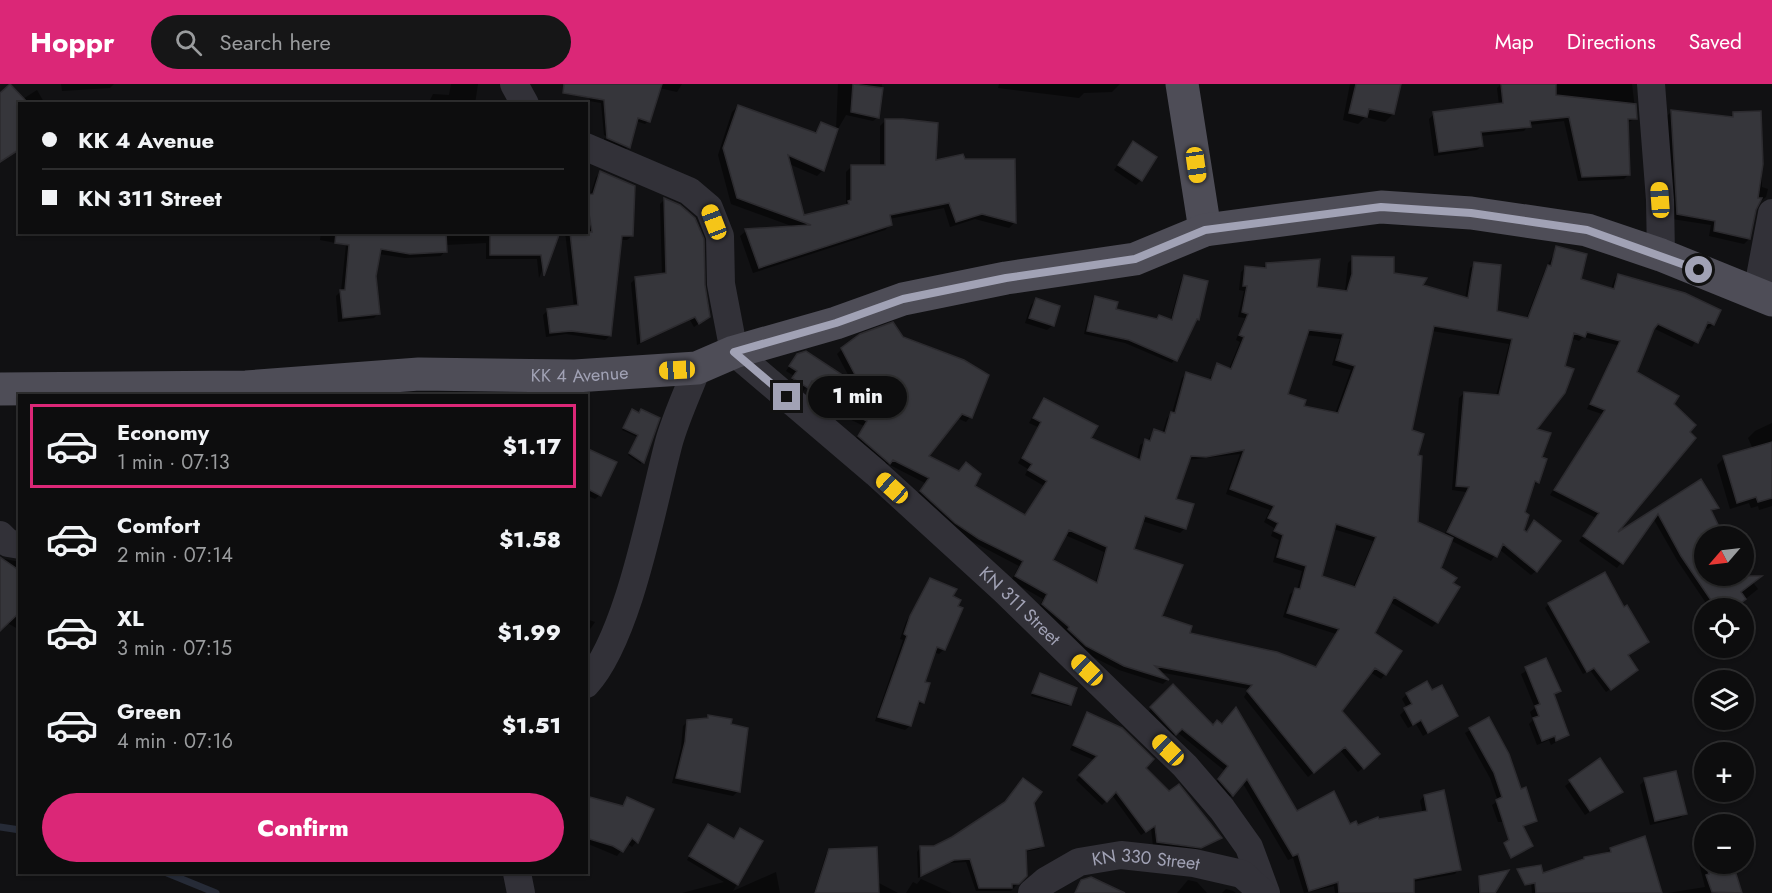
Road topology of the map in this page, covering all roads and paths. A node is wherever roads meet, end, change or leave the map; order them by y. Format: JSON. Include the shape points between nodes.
{"nodes":[{"id":1,"x":514,"y":84,"type":"edge"},
{"id":2,"x":1182,"y":84,"type":"edge"},
{"id":3,"x":1651,"y":84,"type":"edge"},
{"id":4,"x":524,"y":102,"type":"edge"},
{"id":5,"x":588,"y":148,"type":"edge"},
{"id":6,"x":1772,"y":213,"type":"edge"},
{"id":7,"x":1205,"y":230,"type":"junction"},
{"id":8,"x":1661,"y":255,"type":"junction"},
{"id":9,"x":1764,"y":297,"type":"edge"},
{"id":10,"x":734,"y":352,"type":"junction"},
{"id":11,"x":697,"y":368,"type":"junction"},
{"id":12,"x":0,"y":389,"type":"edge"},
{"id":13,"x":0,"y":536,"type":"edge"},
{"id":14,"x":18,"y":545,"type":"edge"},
{"id":15,"x":588,"y":682,"type":"edge"},
{"id":16,"x":517,"y":874,"type":"edge"},
{"id":17,"x":521,"y":893,"type":"edge"},
{"id":18,"x":1032,"y":893,"type":"edge"},
{"id":19,"x":1265,"y":893,"type":"edge"}],
"edges":[{"from":1,"to":4,"type":"street"},
{"from":2,"to":7,"type":"main road"},
{"from":3,"to":8,"type":"street"},
{"from":5,"to":10,"type":"street","via":[[689,191],[709,208],[720,236],[721,284]]},
{"from":6,"to":9,"type":"street"},
{"from":7,"to":8,"type":"main road","name":"KK 4 Avenue","via":[[1381,207],[1471,213],[1587,230]]},
{"from":7,"to":10,"type":"main road","name":"KK 4 Avenue","via":[[1135,259],[1006,278],[903,299]]},
{"from":8,"to":9,"type":"main road","name":"KK 4 Avenue"},
{"from":10,"to":11,"type":"main road","name":"KK 4 Avenue"},
{"from":10,"to":19,"type":"street","name":"KN 311 Street","via":[[876,473],[1005,591],[1185,766],[1249,847]]},
{"from":11,"to":12,"type":"main road","name":"KK 4 Avenue","via":[[575,376],[419,374],[246,387]]},
{"from":11,"to":15,"type":"street","via":[[670,438],[624,612],[597,672]]},
{"from":13,"to":14,"type":"street"},
{"from":16,"to":17,"type":"street"},
{"from":18,"to":19,"type":"street","name":"KN 330 Street","via":[[1079,862],[1121,855],[1194,863],[1242,874]]}]}
